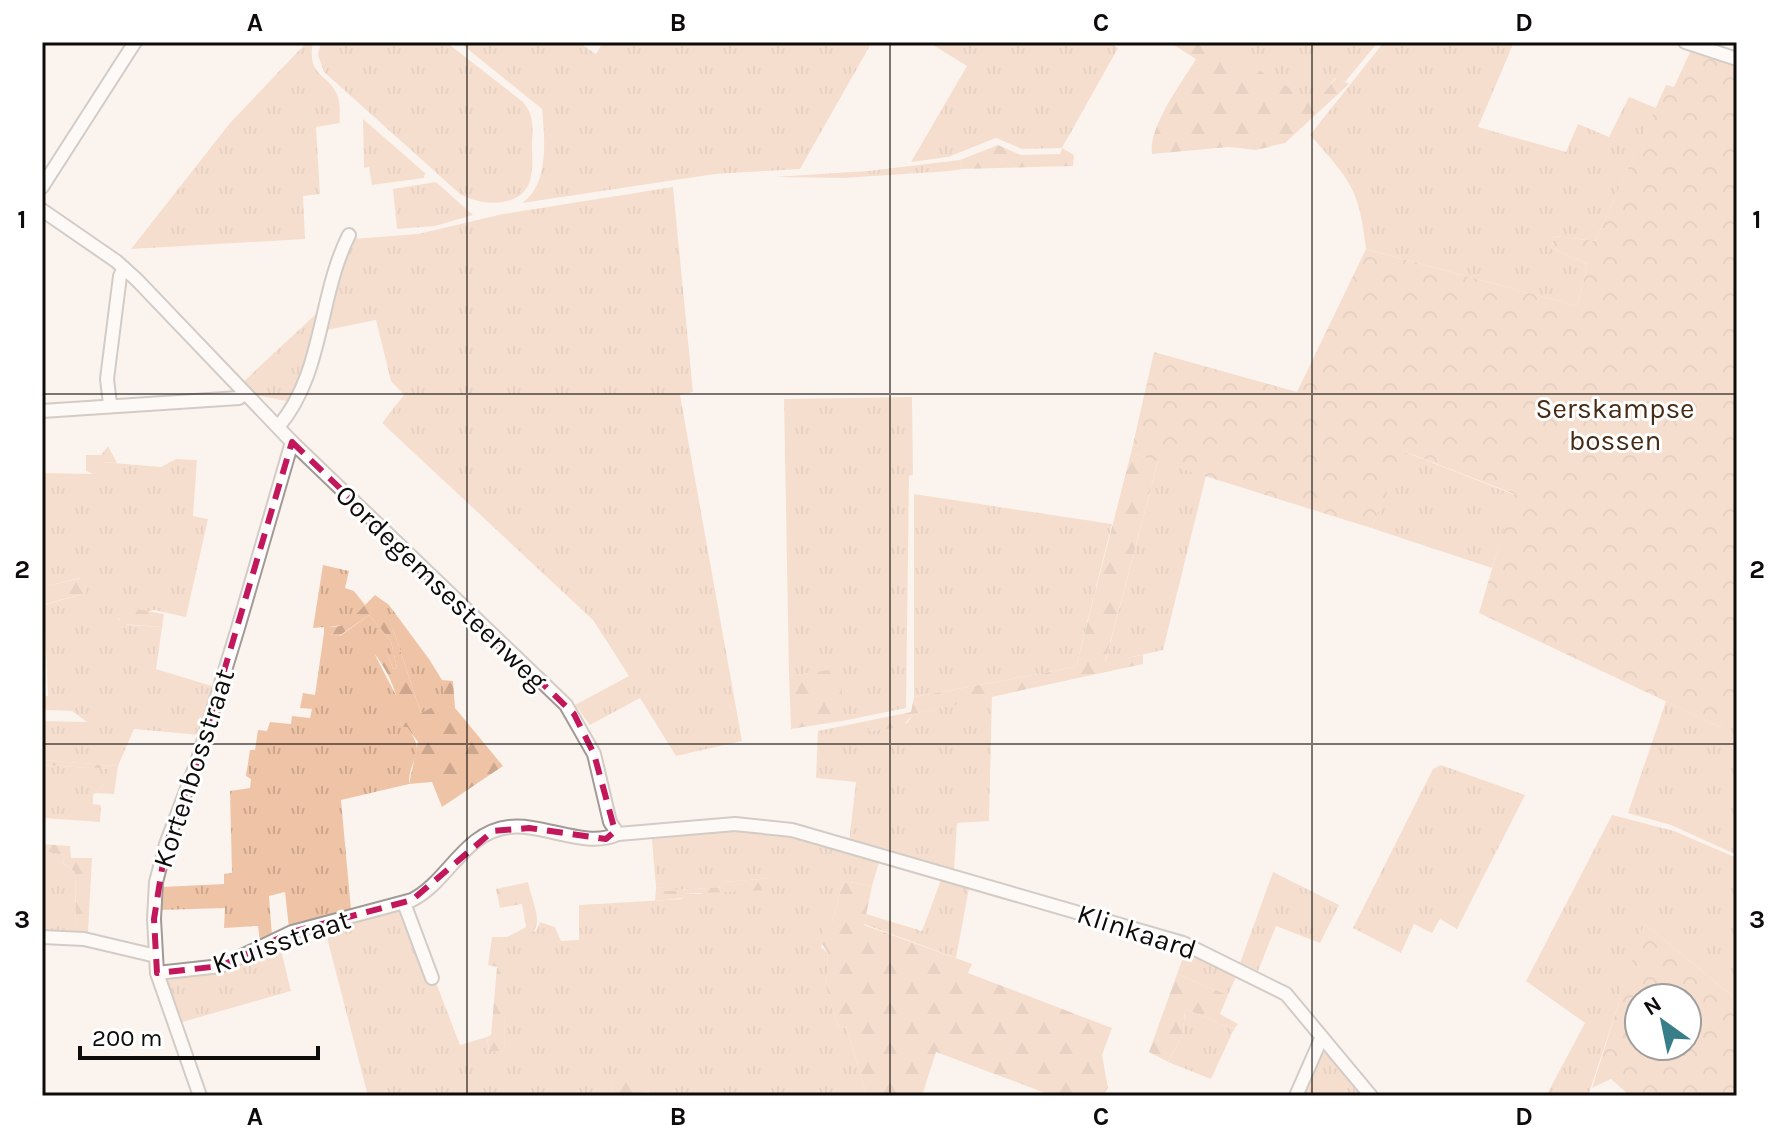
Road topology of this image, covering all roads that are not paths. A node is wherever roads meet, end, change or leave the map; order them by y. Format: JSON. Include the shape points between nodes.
{"nodes":[{"id":1,"x":135,"y":42,"type":"edge"},
{"id":2,"x":1685,"y":42,"type":"edge"},
{"id":3,"x":1737,"y":59,"type":"edge"},
{"id":4,"x":42,"y":187,"type":"edge"},
{"id":5,"x":42,"y":210,"type":"edge"},
{"id":6,"x":349,"y":235,"type":"dead end"},
{"id":7,"x":124,"y":268,"type":"junction"},
{"id":8,"x":245,"y":393,"type":"junction"},
{"id":9,"x":110,"y":404,"type":"junction"},
{"id":10,"x":42,"y":411,"type":"edge"},
{"id":11,"x":278,"y":427,"type":"junction"},
{"id":12,"x":292,"y":442,"type":"junction"},
{"id":13,"x":618,"y":834,"type":"junction"},
{"id":14,"x":404,"y":903,"type":"junction"},
{"id":15,"x":42,"y":937,"type":"edge"},
{"id":16,"x":156,"y":956,"type":"junction"},
{"id":17,"x":157,"y":973,"type":"junction"},
{"id":18,"x":432,"y":978,"type":"dead end"},
{"id":19,"x":1321,"y":1039,"type":"junction"},
{"id":20,"x":200,"y":1096,"type":"edge"},
{"id":21,"x":1296,"y":1096,"type":"edge"},
{"id":22,"x":1371,"y":1096,"type":"edge"}],
"edges":[{"from":1,"to":4,"type":"street"},
{"from":2,"to":3,"type":"street"},
{"from":5,"to":7,"type":"street","name":"Oordegemsesteenweg"},
{"from":6,"to":11,"type":"street","via":[[297,401]]},
{"from":7,"to":8,"type":"street","name":"Oordegemsesteenweg"},
{"from":7,"to":9,"type":"street","via":[[107,379]]},
{"from":8,"to":9,"type":"street","via":[[239,398]]},
{"from":8,"to":11,"type":"street","name":"Oordegemsesteenweg"},
{"from":9,"to":10,"type":"street"},
{"from":11,"to":12,"type":"street","name":"Oordegemsesteenweg"},
{"from":12,"to":13,"type":"street","name":"Oordegemsesteenweg","via":[[574,714],[594,754],[610,822]]},
{"from":12,"to":16,"type":"street","name":"Kortenbosstraat","via":[[197,762],[166,844],[156,882]]},
{"from":13,"to":14,"type":"street","name":"Kruisstraat","via":[[606,839],[529,828],[493,831],[466,849],[427,891]]},
{"from":13,"to":19,"type":"street","name":"Klinkaard","via":[[761,825],[1133,926],[1276,987]]},
{"from":14,"to":17,"type":"street","name":"Kruisstraat","via":[[292,932],[221,966]]},
{"from":14,"to":18,"type":"street"},
{"from":15,"to":16,"type":"street","via":[[84,939]]},
{"from":16,"to":17,"type":"street","name":"Kortenbosstraat"},
{"from":17,"to":20,"type":"street","name":"Kortenbosstraat"},
{"from":19,"to":21,"type":"street"},
{"from":19,"to":22,"type":"street","name":"Klinkaard"}]}
